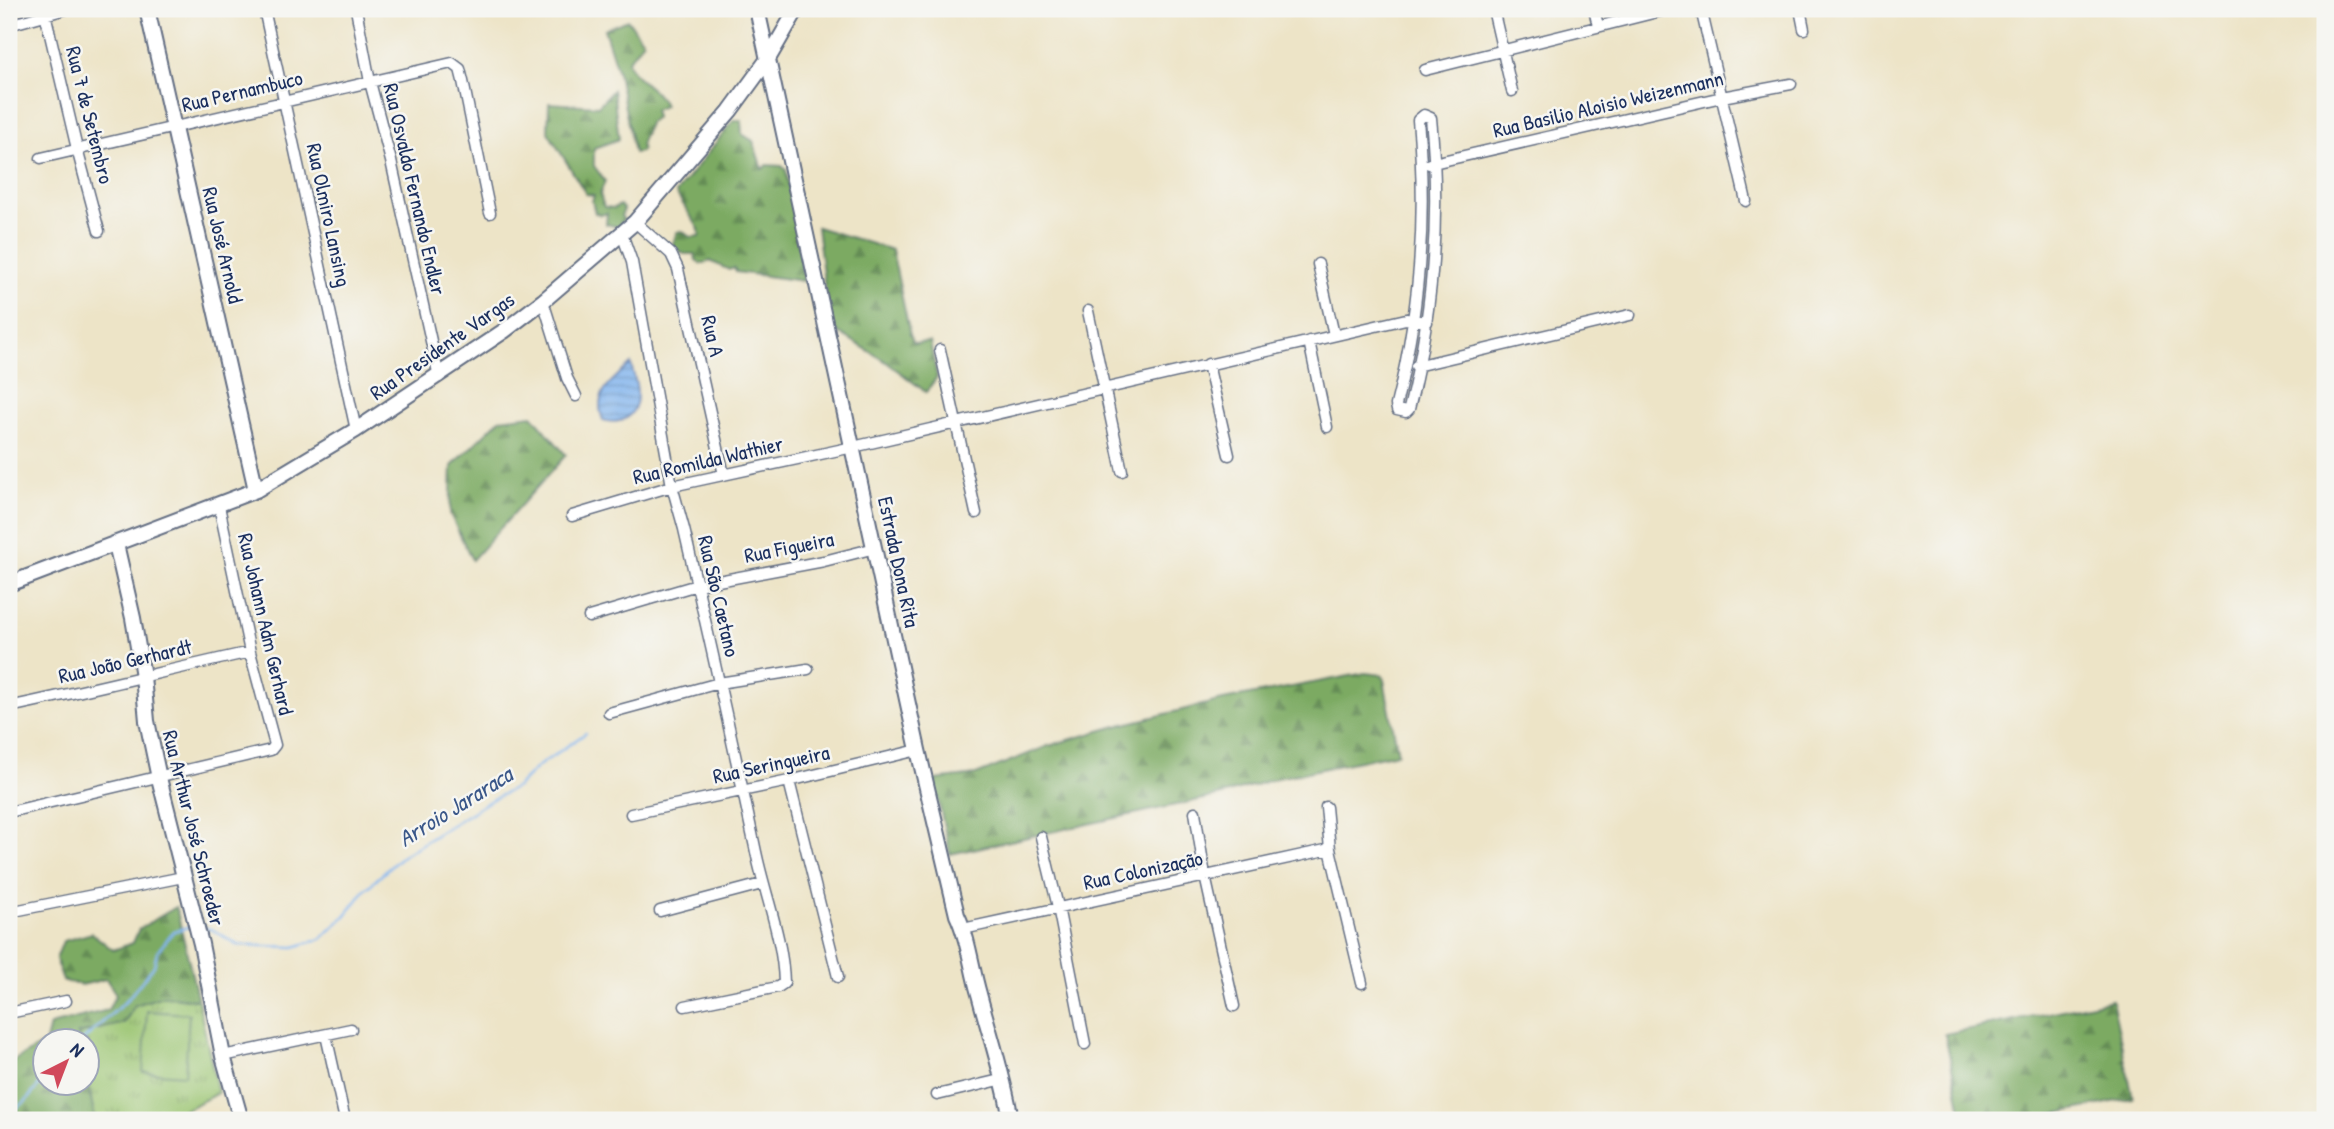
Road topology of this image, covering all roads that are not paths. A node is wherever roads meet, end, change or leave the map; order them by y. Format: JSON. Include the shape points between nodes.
{"nodes":[{"id":1,"x":66,"y":9,"type":"edge"},
{"id":2,"x":147,"y":9,"type":"edge"},
{"id":3,"x":264,"y":9,"type":"edge"},
{"id":4,"x":356,"y":9,"type":"edge"},
{"id":5,"x":757,"y":9,"type":"edge"},
{"id":6,"x":797,"y":9,"type":"edge"},
{"id":7,"x":1493,"y":9,"type":"edge"},
{"id":8,"x":1594,"y":9,"type":"edge"},
{"id":9,"x":1669,"y":9,"type":"edge"},
{"id":10,"x":1701,"y":9,"type":"edge"},
{"id":11,"x":1800,"y":9,"type":"edge"},
{"id":12,"x":45,"y":11,"type":"edge"},
{"id":13,"x":9,"y":25,"type":"edge"},
{"id":14,"x":1598,"y":26,"type":"junction"},
{"id":15,"x":1804,"y":29,"type":"dead end"},
{"id":16,"x":1503,"y":51,"type":"junction"},
{"id":17,"x":768,"y":59,"type":"junction"},
{"id":18,"x":1425,"y":70,"type":"dead end"},
{"id":19,"x":370,"y":82,"type":"junction"},
{"id":20,"x":1791,"y":84,"type":"dead end"},
{"id":21,"x":1512,"y":91,"type":"dead end"},
{"id":22,"x":1721,"y":97,"type":"junction"},
{"id":23,"x":285,"y":100,"type":"junction"},
{"id":24,"x":175,"y":126,"type":"junction"},
{"id":25,"x":77,"y":149,"type":"junction"},
{"id":26,"x":41,"y":158,"type":"dead end"},
{"id":27,"x":1421,"y":164,"type":"junction"},
{"id":28,"x":1434,"y":164,"type":"junction"},
{"id":29,"x":1746,"y":201,"type":"dead end"},
{"id":30,"x":490,"y":213,"type":"dead end"},
{"id":31,"x":635,"y":222,"type":"junction"},
{"id":32,"x":99,"y":231,"type":"dead end"},
{"id":33,"x":622,"y":234,"type":"junction"},
{"id":34,"x":1318,"y":264,"type":"dead end"},
{"id":35,"x":543,"y":301,"type":"junction"},
{"id":36,"x":1087,"y":311,"type":"dead end"},
{"id":37,"x":1630,"y":315,"type":"dead end"},
{"id":38,"x":1415,"y":320,"type":"junction"},
{"id":39,"x":1427,"y":322,"type":"junction"},
{"id":40,"x":1334,"y":335,"type":"junction"},
{"id":41,"x":1308,"y":341,"type":"junction"},
{"id":42,"x":940,"y":350,"type":"dead end"},
{"id":43,"x":1406,"y":364,"type":"junction"},
{"id":44,"x":1208,"y":365,"type":"junction"},
{"id":45,"x":1419,"y":366,"type":"junction"},
{"id":46,"x":439,"y":377,"type":"junction"},
{"id":47,"x":1104,"y":388,"type":"junction"},
{"id":48,"x":576,"y":396,"type":"dead end"},
{"id":49,"x":956,"y":423,"type":"junction"},
{"id":50,"x":1328,"y":427,"type":"dead end"},
{"id":51,"x":356,"y":430,"type":"junction"},
{"id":52,"x":853,"y":447,"type":"junction"},
{"id":53,"x":1229,"y":455,"type":"dead end"},
{"id":54,"x":1122,"y":471,"type":"dead end"},
{"id":55,"x":724,"y":475,"type":"junction"},
{"id":56,"x":672,"y":486,"type":"junction"},
{"id":57,"x":256,"y":490,"type":"junction"},
{"id":58,"x":219,"y":506,"type":"junction"},
{"id":59,"x":976,"y":513,"type":"dead end"},
{"id":60,"x":572,"y":516,"type":"dead end"},
{"id":61,"x":116,"y":544,"type":"junction"},
{"id":62,"x":875,"y":548,"type":"junction"},
{"id":63,"x":9,"y":584,"type":"edge"},
{"id":64,"x":697,"y":585,"type":"junction"},
{"id":65,"x":589,"y":617,"type":"dead end"},
{"id":66,"x":250,"y":652,"type":"junction"},
{"id":67,"x":808,"y":669,"type":"dead end"},
{"id":68,"x":143,"y":676,"type":"junction"},
{"id":69,"x":719,"y":683,"type":"junction"},
{"id":70,"x":9,"y":707,"type":"edge"},
{"id":71,"x":609,"y":713,"type":"dead end"},
{"id":72,"x":918,"y":750,"type":"junction"},
{"id":73,"x":159,"y":778,"type":"junction"},
{"id":74,"x":789,"y":781,"type":"junction"},
{"id":75,"x":743,"y":789,"type":"junction"},
{"id":76,"x":1326,"y":807,"type":"dead end"},
{"id":77,"x":9,"y":812,"type":"edge"},
{"id":78,"x":1195,"y":812,"type":"dead end"},
{"id":79,"x":631,"y":814,"type":"dead end"},
{"id":80,"x":1041,"y":837,"type":"dead end"},
{"id":81,"x":1330,"y":849,"type":"junction"},
{"id":82,"x":1205,"y":876,"type":"junction"},
{"id":83,"x":183,"y":877,"type":"junction"},
{"id":84,"x":762,"y":884,"type":"junction"},
{"id":85,"x":1058,"y":907,"type":"junction"},
{"id":86,"x":660,"y":911,"type":"dead end"},
{"id":87,"x":9,"y":912,"type":"edge"},
{"id":88,"x":964,"y":929,"type":"junction"},
{"id":89,"x":838,"y":977,"type":"dead end"},
{"id":90,"x":1362,"y":983,"type":"dead end"},
{"id":91,"x":66,"y":1001,"type":"dead end"},
{"id":92,"x":685,"y":1006,"type":"dead end"},
{"id":93,"x":1234,"y":1006,"type":"dead end"},
{"id":94,"x":9,"y":1013,"type":"edge"},
{"id":95,"x":351,"y":1029,"type":"dead end"},
{"id":96,"x":326,"y":1035,"type":"junction"},
{"id":97,"x":1086,"y":1044,"type":"dead end"},
{"id":98,"x":223,"y":1056,"type":"junction"},
{"id":99,"x":1004,"y":1079,"type":"junction"},
{"id":100,"x":937,"y":1095,"type":"dead end"},
{"id":101,"x":241,"y":1120,"type":"edge"},
{"id":102,"x":345,"y":1120,"type":"edge"},
{"id":103,"x":1011,"y":1120,"type":"edge"}],
"edges":[{"from":1,"to":12,"type":"street"},
{"from":2,"to":24,"type":"street","name":"Rua José Arnold"},
{"from":3,"to":23,"type":"street","name":"Rua Olmiro Lansing"},
{"from":4,"to":19,"type":"street","name":"Rua Osvaldo Fernando Endler"},
{"from":5,"to":17,"type":"street","name":"Estrada Dona Rita"},
{"from":6,"to":17,"type":"street","name":"Rua Presidente Vargas"},
{"from":7,"to":16,"type":"street"},
{"from":8,"to":14,"type":"street"},
{"from":9,"to":14,"type":"street"},
{"from":10,"to":22,"type":"street"},
{"from":11,"to":15,"type":"street"},
{"from":12,"to":13,"type":"street"},
{"from":12,"to":25,"type":"street","name":"Rua 7 de Setembro"},
{"from":14,"to":16,"type":"street"},
{"from":16,"to":18,"type":"street"},
{"from":16,"to":21,"type":"street"},
{"from":17,"to":31,"type":"street","name":"Rua Presidente Vargas"},
{"from":17,"to":52,"type":"street","name":"Estrada Dona Rita"},
{"from":19,"to":23,"type":"street","name":"Rua Pernambuco"},
{"from":19,"to":30,"type":"street","name":"Rua Pernambuco","via":[[452,63],[460,69]]},
{"from":19,"to":46,"type":"street","name":"Rua Osvaldo Fernando Endler"},
{"from":20,"to":22,"type":"street","name":"Rua Basilio Aloisio Weizenmann"},
{"from":22,"to":28,"type":"street","name":"Rua Basilio Aloisio Weizenmann"},
{"from":22,"to":29,"type":"street"},
{"from":23,"to":24,"type":"street","name":"Rua Pernambuco"},
{"from":23,"to":51,"type":"street","name":"Rua Olmiro Lansing"},
{"from":24,"to":25,"type":"street","name":"Rua Pernambuco"},
{"from":24,"to":57,"type":"street","name":"Rua José Arnold"},
{"from":25,"to":26,"type":"street","name":"Rua Pernambuco"},
{"from":25,"to":32,"type":"street","name":"Rua 7 de Setembro"},
{"from":27,"to":28,"type":"street","name":"Rua Basilio Aloisio Weizenmann"},
{"from":27,"to":28,"type":"street","via":[[1418,120],[1424,115],[1431,118]]},
{"from":27,"to":38,"type":"street","via":[[1422,239]]},
{"from":28,"to":39,"type":"street","via":[[1436,240]]},
{"from":31,"to":33,"type":"street","name":"Rua Presidente Vargas"},
{"from":31,"to":55,"type":"street","name":"Rua A","via":[[671,254],[678,269]]},
{"from":33,"to":35,"type":"street","name":"Rua Presidente Vargas"},
{"from":33,"to":56,"type":"street","name":"Rua São Caetano","via":[[634,276]]},
{"from":34,"to":40,"type":"street"},
{"from":35,"to":46,"type":"street","name":"Rua Presidente Vargas"},
{"from":35,"to":48,"type":"street"},
{"from":36,"to":47,"type":"street"},
{"from":37,"to":45,"type":"street"},
{"from":38,"to":39,"type":"street","name":"Rua Romilda Wathier"},
{"from":38,"to":40,"type":"street","name":"Rua Romilda Wathier","via":[[1406,318]]},
{"from":38,"to":43,"type":"street"},
{"from":39,"to":45,"type":"street"},
{"from":40,"to":41,"type":"street","name":"Rua Romilda Wathier"},
{"from":41,"to":44,"type":"street","name":"Rua Romilda Wathier"},
{"from":41,"to":50,"type":"street"},
{"from":42,"to":49,"type":"street"},
{"from":43,"to":45,"type":"street"},
{"from":43,"to":45,"type":"street","via":[[1396,405],[1401,412],[1409,409]]},
{"from":44,"to":47,"type":"street","name":"Rua Romilda Wathier"},
{"from":44,"to":53,"type":"street"},
{"from":46,"to":51,"type":"street","name":"Rua Presidente Vargas"},
{"from":47,"to":49,"type":"street","name":"Rua Romilda Wathier"},
{"from":47,"to":54,"type":"street"},
{"from":49,"to":52,"type":"street","name":"Rua Romilda Wathier"},
{"from":49,"to":59,"type":"street"},
{"from":51,"to":57,"type":"street","name":"Rua Presidente Vargas"},
{"from":52,"to":55,"type":"street","name":"Rua Romilda Wathier"},
{"from":52,"to":62,"type":"street","name":"Estrada Dona Rita"},
{"from":55,"to":56,"type":"street","name":"Rua Romilda Wathier"},
{"from":56,"to":60,"type":"street","name":"Rua Romilda Wathier"},
{"from":56,"to":64,"type":"street","name":"Rua São Caetano"},
{"from":57,"to":58,"type":"street","name":"Rua Presidente Vargas"},
{"from":58,"to":61,"type":"street","name":"Rua Presidente Vargas"},
{"from":58,"to":66,"type":"street","name":"Rua Johann Adm Gerhard"},
{"from":61,"to":63,"type":"street","name":"Rua Presidente Vargas"},
{"from":61,"to":68,"type":"street","name":"Rua Arthur José Schroeder"},
{"from":62,"to":64,"type":"street","name":"Rua Figueira"},
{"from":62,"to":72,"type":"street","name":"Estrada Dona Rita"},
{"from":64,"to":65,"type":"street","name":"Rua Figueira"},
{"from":64,"to":69,"type":"street","name":"Rua São Caetano"},
{"from":66,"to":68,"type":"street","name":"Rua João Gerhardt"},
{"from":66,"to":73,"type":"street","name":"Rua Johann Adm Gerhard","via":[[275,745],[271,750]]},
{"from":67,"to":69,"type":"street"},
{"from":68,"to":70,"type":"street","name":"Rua João Gerhardt"},
{"from":68,"to":73,"type":"street","name":"Rua Arthur José Schroeder"},
{"from":69,"to":71,"type":"street"},
{"from":69,"to":75,"type":"street","name":"Rua São Caetano"},
{"from":72,"to":74,"type":"street","name":"Rua Seringueira"},
{"from":72,"to":88,"type":"street","name":"Estrada Dona Rita"},
{"from":73,"to":77,"type":"street"},
{"from":73,"to":83,"type":"street","name":"Rua Arthur José Schroeder"},
{"from":74,"to":75,"type":"street","name":"Rua Seringueira"},
{"from":74,"to":89,"type":"street"},
{"from":75,"to":79,"type":"street","name":"Rua Seringueira"},
{"from":75,"to":84,"type":"street","name":"Rua São Caetano"},
{"from":76,"to":81,"type":"street"},
{"from":78,"to":82,"type":"street"},
{"from":80,"to":85,"type":"street"},
{"from":81,"to":82,"type":"street","name":"Rua Colonização"},
{"from":81,"to":90,"type":"street"},
{"from":82,"to":85,"type":"street","name":"Rua Colonização"},
{"from":82,"to":93,"type":"street"},
{"from":83,"to":87,"type":"street"},
{"from":83,"to":98,"type":"street","name":"Rua Arthur José Schroeder"},
{"from":84,"to":86,"type":"street"},
{"from":84,"to":92,"type":"street","name":"Rua São Caetano","via":[[784,983]]},
{"from":85,"to":88,"type":"street","name":"Rua Colonização"},
{"from":85,"to":97,"type":"street"},
{"from":88,"to":99,"type":"street","name":"Estrada Dona Rita"},
{"from":91,"to":94,"type":"street"},
{"from":95,"to":96,"type":"street"},
{"from":96,"to":98,"type":"street"},
{"from":96,"to":102,"type":"street"},
{"from":98,"to":101,"type":"street","name":"Rua Arthur José Schroeder"},
{"from":99,"to":100,"type":"street"},
{"from":99,"to":103,"type":"street","name":"Estrada Dona Rita"}]}
